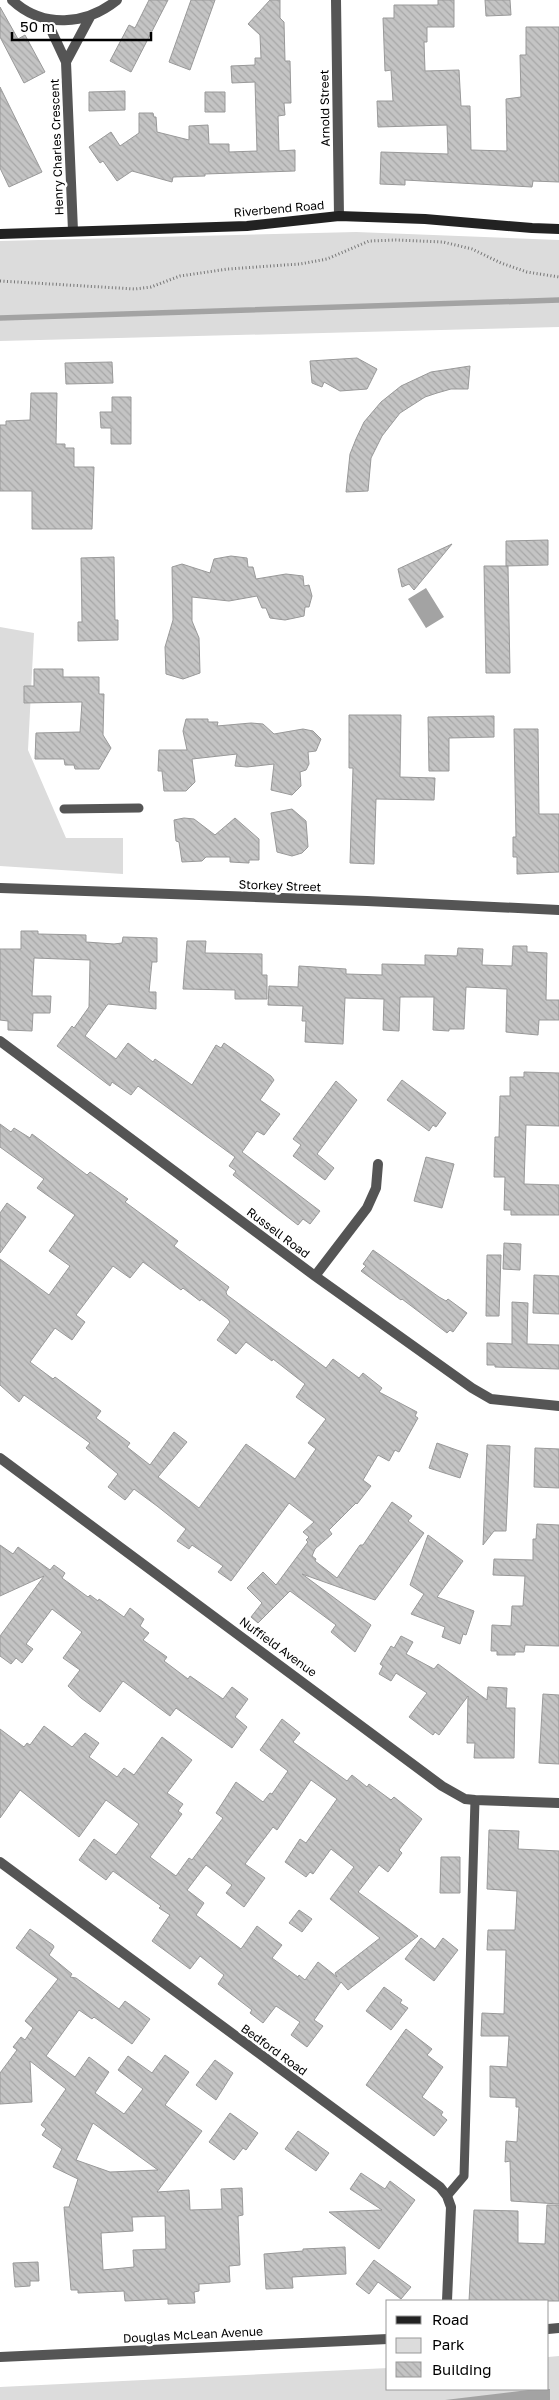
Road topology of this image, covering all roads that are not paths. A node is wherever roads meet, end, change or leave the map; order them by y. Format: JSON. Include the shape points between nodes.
{"nodes":[{"id":1,"x":12,"y":0,"type":"edge"},
{"id":2,"x":117,"y":0,"type":"edge"},
{"id":3,"x":336,"y":0,"type":"edge"},
{"id":4,"x":90,"y":17,"type":"junction"},
{"id":5,"x":46,"y":19,"type":"junction"},
{"id":6,"x":66,"y":62,"type":"junction"},
{"id":7,"x":340,"y":216,"type":"junction"},
{"id":8,"x":559,"y":229,"type":"edge"},
{"id":9,"x":73,"y":231,"type":"junction"},
{"id":10,"x":0,"y":234,"type":"edge"},
{"id":11,"x":64,"y":808,"type":"dead end"},
{"id":12,"x":139,"y":808,"type":"dead end"},
{"id":13,"x":0,"y":888,"type":"edge"},
{"id":14,"x":559,"y":910,"type":"edge"},
{"id":15,"x":0,"y":1041,"type":"edge"},
{"id":16,"x":378,"y":1164,"type":"dead end"},
{"id":17,"x":315,"y":1276,"type":"junction"},
{"id":18,"x":559,"y":1406,"type":"edge"},
{"id":19,"x":0,"y":1458,"type":"edge"},
{"id":20,"x":475,"y":1800,"type":"junction"},
{"id":21,"x":559,"y":1803,"type":"edge"},
{"id":22,"x":0,"y":1862,"type":"edge"},
{"id":23,"x":447,"y":2196,"type":"junction"},
{"id":24,"x":447,"y":2300,"type":"edge"},
{"id":25,"x":386,"y":2339,"type":"edge"},
{"id":26,"x":0,"y":2357,"type":"edge"}],
"edges":[{"from":1,"to":5,"type":"street"},
{"from":2,"to":4,"type":"street"},
{"from":3,"to":7,"type":"street","name":"Arnold Street"},
{"from":4,"to":5,"type":"street"},
{"from":4,"to":6,"type":"street","name":"Henry Charles Crescent"},
{"from":5,"to":6,"type":"street","name":"Henry Charles Crescent"},
{"from":6,"to":9,"type":"street","name":"Henry Charles Crescent"},
{"from":7,"to":8,"type":"main road","name":"Riverbend Road"},
{"from":7,"to":9,"type":"main road","name":"Riverbend Road","via":[[247,226]]},
{"from":9,"to":10,"type":"main road","name":"Riverbend Road"},
{"from":11,"to":12,"type":"lane"},
{"from":13,"to":14,"type":"street","name":"Storkey Street"},
{"from":15,"to":17,"type":"street","name":"Russell Road"},
{"from":16,"to":17,"type":"street","via":[[376,1188],[367,1208]]},
{"from":17,"to":18,"type":"street","name":"Russell Road","via":[[491,1399]]},
{"from":19,"to":20,"type":"street","name":"Nuffield Avenue","via":[[442,1786]]},
{"from":20,"to":21,"type":"street","name":"Nuffield Avenue"},
{"from":20,"to":23,"type":"lane","via":[[464,2176]]},
{"from":22,"to":23,"type":"street","name":"Bedford Road","via":[[430,2178]]},
{"from":23,"to":24,"type":"street","via":[[451,2207]]},
{"from":25,"to":26,"type":"street","name":"Douglas McLean Avenue"}]}
